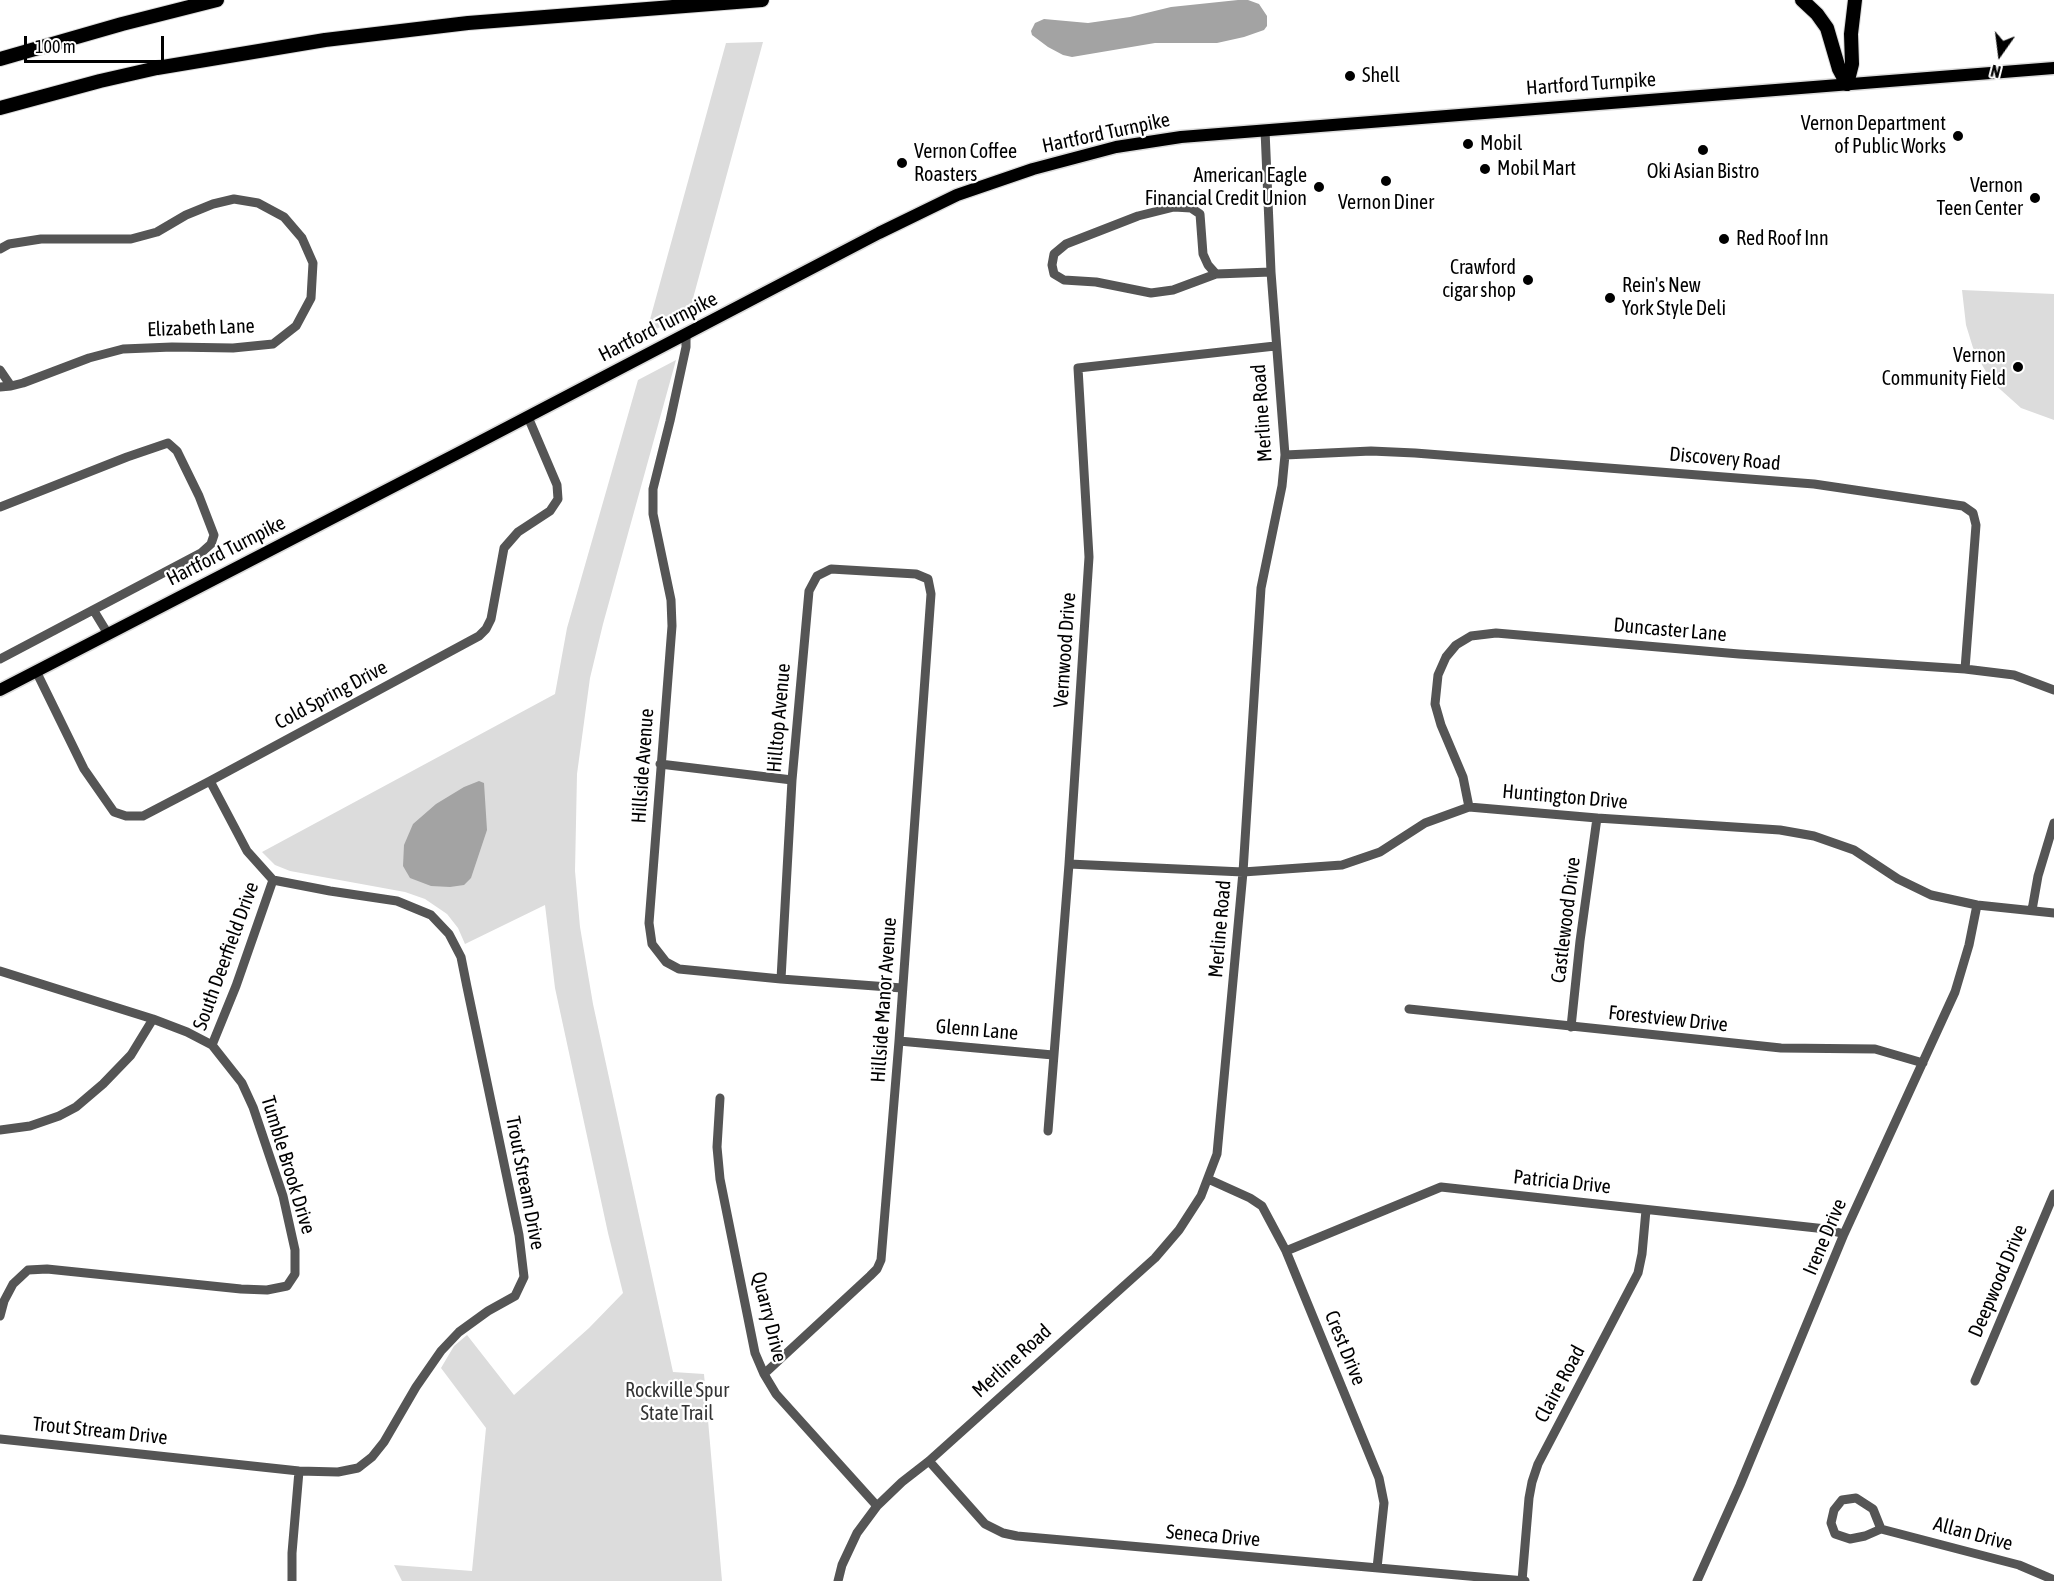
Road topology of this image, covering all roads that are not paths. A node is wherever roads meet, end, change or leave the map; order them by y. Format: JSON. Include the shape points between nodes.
{"nodes":[{"id":1,"x":217,"y":0,"type":"edge"},
{"id":2,"x":762,"y":0,"type":"edge"},
{"id":3,"x":1802,"y":0,"type":"edge"},
{"id":4,"x":1855,"y":0,"type":"edge"},
{"id":5,"x":0,"y":59,"type":"edge"},
{"id":6,"x":2054,"y":68,"type":"edge"},
{"id":7,"x":1847,"y":84,"type":"junction"},
{"id":8,"x":0,"y":108,"type":"edge"},
{"id":9,"x":1265,"y":130,"type":"junction"},
{"id":10,"x":0,"y":249,"type":"edge"},
{"id":11,"x":1271,"y":272,"type":"junction"},
{"id":12,"x":1215,"y":274,"type":"junction"},
{"id":13,"x":686,"y":335,"type":"junction"},
{"id":14,"x":1275,"y":346,"type":"junction"},
{"id":15,"x":0,"y":370,"type":"edge"},
{"id":16,"x":11,"y":386,"type":"junction"},
{"id":17,"x":0,"y":387,"type":"edge"},
{"id":18,"x":0,"y":395,"type":"edge"},
{"id":19,"x":528,"y":417,"type":"junction"},
{"id":20,"x":1285,"y":455,"type":"junction"},
{"id":21,"x":0,"y":507,"type":"edge"},
{"id":22,"x":928,"y":579,"type":"joint"},
{"id":23,"x":94,"y":611,"type":"junction"},
{"id":24,"x":108,"y":634,"type":"junction"},
{"id":25,"x":0,"y":659,"type":"edge"},
{"id":26,"x":1965,"y":669,"type":"junction"},
{"id":27,"x":36,"y":671,"type":"junction"},
{"id":28,"x":0,"y":690,"type":"edge"},
{"id":29,"x":2054,"y":690,"type":"edge"},
{"id":30,"x":660,"y":764,"type":"junction"},
{"id":31,"x":792,"y":780,"type":"junction"},
{"id":32,"x":210,"y":781,"type":"junction"},
{"id":33,"x":1469,"y":807,"type":"junction"},
{"id":34,"x":1597,"y":818,"type":"junction"},
{"id":35,"x":2054,"y":823,"type":"edge"},
{"id":36,"x":1069,"y":864,"type":"junction"},
{"id":37,"x":1244,"y":872,"type":"junction"},
{"id":38,"x":273,"y":880,"type":"junction"},
{"id":39,"x":1977,"y":905,"type":"junction"},
{"id":40,"x":2032,"y":910,"type":"junction"},
{"id":41,"x":2054,"y":913,"type":"edge"},
{"id":42,"x":0,"y":971,"type":"edge"},
{"id":43,"x":781,"y":979,"type":"junction"},
{"id":44,"x":902,"y":988,"type":"junction"},
{"id":45,"x":1409,"y":1009,"type":"dead end"},
{"id":46,"x":153,"y":1019,"type":"junction"},
{"id":47,"x":1571,"y":1027,"type":"junction"},
{"id":48,"x":899,"y":1041,"type":"junction"},
{"id":49,"x":212,"y":1045,"type":"junction"},
{"id":50,"x":1053,"y":1055,"type":"junction"},
{"id":51,"x":1923,"y":1063,"type":"junction"},
{"id":52,"x":720,"y":1098,"type":"dead end"},
{"id":53,"x":0,"y":1130,"type":"edge"},
{"id":54,"x":1048,"y":1131,"type":"dead end"},
{"id":55,"x":1208,"y":1179,"type":"junction"},
{"id":56,"x":2053,"y":1197,"type":"edge"},
{"id":57,"x":1646,"y":1210,"type":"junction"},
{"id":58,"x":1844,"y":1234,"type":"junction"},
{"id":59,"x":1286,"y":1251,"type":"junction"},
{"id":60,"x":0,"y":1316,"type":"edge"},
{"id":61,"x":764,"y":1374,"type":"junction"},
{"id":62,"x":1975,"y":1381,"type":"dead end"},
{"id":63,"x":0,"y":1439,"type":"edge"},
{"id":64,"x":929,"y":1461,"type":"junction"},
{"id":65,"x":299,"y":1471,"type":"junction"},
{"id":66,"x":877,"y":1506,"type":"junction"},
{"id":67,"x":1881,"y":1529,"type":"junction"},
{"id":68,"x":1377,"y":1568,"type":"junction"},
{"id":69,"x":2054,"y":1580,"type":"edge"},
{"id":70,"x":292,"y":1581,"type":"edge"},
{"id":71,"x":838,"y":1581,"type":"edge"},
{"id":72,"x":1523,"y":1581,"type":"edge"},
{"id":73,"x":1697,"y":1581,"type":"edge"}],
"edges":[{"from":1,"to":5,"type":"highway"},
{"from":2,"to":8,"type":"highway","via":[[468,23],[325,40],[157,68]]},
{"from":3,"to":7,"type":"highway","via":[[1827,28]]},
{"from":4,"to":7,"type":"highway","via":[[1852,64]]},
{"from":6,"to":7,"type":"main road","name":"Hartford Turnpike"},
{"from":7,"to":9,"type":"main road","name":"Hartford Turnpike"},
{"from":9,"to":11,"type":"street","name":"Merline Road"},
{"from":9,"to":13,"type":"main road","name":"Hartford Turnpike","via":[[1140,142],[1067,159],[977,187],[879,233]]},
{"from":10,"to":16,"type":"street","name":"Elizabeth Lane","via":[[41,239],[131,239],[234,199],[258,203],[284,217],[302,238],[312,263],[310,298],[296,326],[273,344],[123,349]]},
{"from":11,"to":12,"type":"street"},
{"from":11,"to":14,"type":"street","name":"Merline Road"},
{"from":12,"to":12,"type":"street","via":[[1173,290],[1151,293],[1064,280],[1054,274],[1052,265],[1054,254],[1066,244],[1138,216],[1174,207],[1191,208],[1200,214],[1203,254]]},
{"from":13,"to":19,"type":"main road","name":"Hartford Turnpike"},
{"from":13,"to":30,"type":"street","name":"Hillside Avenue","via":[[653,489],[653,514],[672,609]]},
{"from":14,"to":20,"type":"street","name":"Merline Road"},
{"from":14,"to":36,"type":"street","name":"Vernwood Drive","via":[[1078,368],[1089,557]]},
{"from":15,"to":16,"type":"street"},
{"from":16,"to":17,"type":"street","name":"Elizabeth Lane"},
{"from":16,"to":18,"type":"street","name":"Elizabeth Lane"},
{"from":19,"to":24,"type":"main road","name":"Hartford Turnpike"},
{"from":19,"to":32,"type":"street","name":"Cold Spring Drive","via":[[557,485],[558,499],[550,511],[518,532],[504,548],[486,629]]},
{"from":20,"to":26,"type":"street","name":"Discovery Road","via":[[1371,451],[1728,477],[1814,484],[1963,506],[1973,513],[1976,525]]},
{"from":20,"to":37,"type":"street","name":"Merline Road","via":[[1261,588]]},
{"from":21,"to":23,"type":"street","via":[[160,445],[168,443],[177,451],[210,522],[214,535],[211,544]]},
{"from":22,"to":31,"type":"street","name":"Hilltop Avenue","via":[[916,574],[831,569],[817,576],[809,591]]},
{"from":22,"to":44,"type":"street","name":"Hillside Manor Avenue","via":[[932,594]]},
{"from":23,"to":24,"type":"street"},
{"from":23,"to":25,"type":"street"},
{"from":24,"to":27,"type":"main road","name":"Hartford Turnpike"},
{"from":26,"to":29,"type":"street","name":"Duncaster Lane","via":[[2014,675]]},
{"from":26,"to":33,"type":"street","name":"Duncaster Lane","via":[[1496,633],[1471,636],[1446,657],[1438,675],[1435,704],[1463,777]]},
{"from":27,"to":28,"type":"main road","name":"Hartford Turnpike"},
{"from":27,"to":32,"type":"street","name":"Cold Spring Drive","via":[[84,769],[114,812],[143,816]]},
{"from":30,"to":31,"type":"street"},
{"from":30,"to":43,"type":"street","name":"Hillside Avenue","via":[[649,923],[652,944],[666,962],[679,969]]},
{"from":31,"to":43,"type":"street","name":"Hilltop Avenue"},
{"from":32,"to":38,"type":"street","via":[[247,851]]},
{"from":33,"to":34,"type":"street","name":"Huntington Drive"},
{"from":33,"to":37,"type":"street","name":"Huntington Drive","via":[[1425,823],[1380,852],[1342,865]]},
{"from":34,"to":39,"type":"street","name":"Huntington Drive","via":[[1780,830],[1814,836],[1854,850],[1931,896]]},
{"from":34,"to":47,"type":"street","name":"Castlewood Drive"},
{"from":35,"to":40,"type":"street"},
{"from":36,"to":37,"type":"street","name":"Huntington Drive"},
{"from":36,"to":50,"type":"street","name":"Vernwood Drive"},
{"from":37,"to":55,"type":"street","name":"Merline Road","via":[[1218,1154]]},
{"from":38,"to":49,"type":"street","name":"South Deerfield Drive"},
{"from":38,"to":65,"type":"street","name":"Trout Stream Drive","via":[[397,901],[431,915],[449,934],[461,957],[519,1235],[524,1277],[515,1296],[459,1332],[441,1351],[372,1457],[358,1468],[338,1472]]},
{"from":39,"to":40,"type":"street","name":"Huntington Drive"},
{"from":39,"to":51,"type":"street","name":"Irene Drive","via":[[1955,992]]},
{"from":40,"to":41,"type":"street","name":"Huntington Drive"},
{"from":42,"to":46,"type":"street","name":"Tumble Brook Drive"},
{"from":43,"to":44,"type":"street","name":"Hillside Avenue"},
{"from":44,"to":48,"type":"street","name":"Hillside Manor Avenue"},
{"from":45,"to":47,"type":"street","name":"Forestview Drive"},
{"from":46,"to":49,"type":"street","name":"Tumble Brook Drive"},
{"from":46,"to":53,"type":"street","via":[[131,1055],[76,1107],[30,1126]]},
{"from":47,"to":51,"type":"street","name":"Forestview Drive","via":[[1781,1048],[1875,1049]]},
{"from":48,"to":50,"type":"street","name":"Glenn Lane"},
{"from":48,"to":61,"type":"street","name":"Hillside Manor Avenue","via":[[881,1260],[870,1276]]},
{"from":49,"to":60,"type":"street","name":"Tumble Brook Drive","via":[[246,1091],[283,1196],[295,1250],[295,1274],[287,1286],[241,1289],[28,1270],[13,1284]]},
{"from":50,"to":54,"type":"street","name":"Vernwood Drive"},
{"from":51,"to":58,"type":"street","name":"Irene Drive"},
{"from":52,"to":61,"type":"street","name":"Quarry Drive","via":[[720,1179],[755,1353]]},
{"from":55,"to":59,"type":"street","name":"Crest Drive","via":[[1262,1206]]},
{"from":55,"to":64,"type":"street","name":"Merline Road","via":[[1179,1230],[1155,1258]]},
{"from":56,"to":62,"type":"street","name":"Deepwood Drive"},
{"from":57,"to":58,"type":"street","name":"Patricia Drive"},
{"from":57,"to":59,"type":"street","name":"Patricia Drive","via":[[1441,1187]]},
{"from":57,"to":72,"type":"street","name":"Claire Road","via":[[1638,1273],[1535,1473],[1529,1498]]},
{"from":58,"to":73,"type":"street","name":"Irene Drive"},
{"from":59,"to":68,"type":"street","name":"Crest Drive","via":[[1379,1478],[1384,1503]]},
{"from":61,"to":66,"type":"street","name":"Quarry Drive","via":[[776,1394]]},
{"from":63,"to":65,"type":"street","name":"Trout Stream Drive"},
{"from":64,"to":66,"type":"street","name":"Merline Road"},
{"from":64,"to":68,"type":"street","name":"Seneca Drive","via":[[985,1524],[1003,1533]]},
{"from":65,"to":70,"type":"street"},
{"from":66,"to":71,"type":"street","name":"Merline Road","via":[[857,1533]]},
{"from":67,"to":67,"type":"street","via":[[1850,1539],[1835,1534],[1831,1523],[1834,1510],[1842,1500],[1856,1498],[1873,1509]]},
{"from":67,"to":69,"type":"street","name":"Allan Drive","via":[[2019,1565]]},
{"from":68,"to":72,"type":"street","name":"Seneca Drive"}]}
